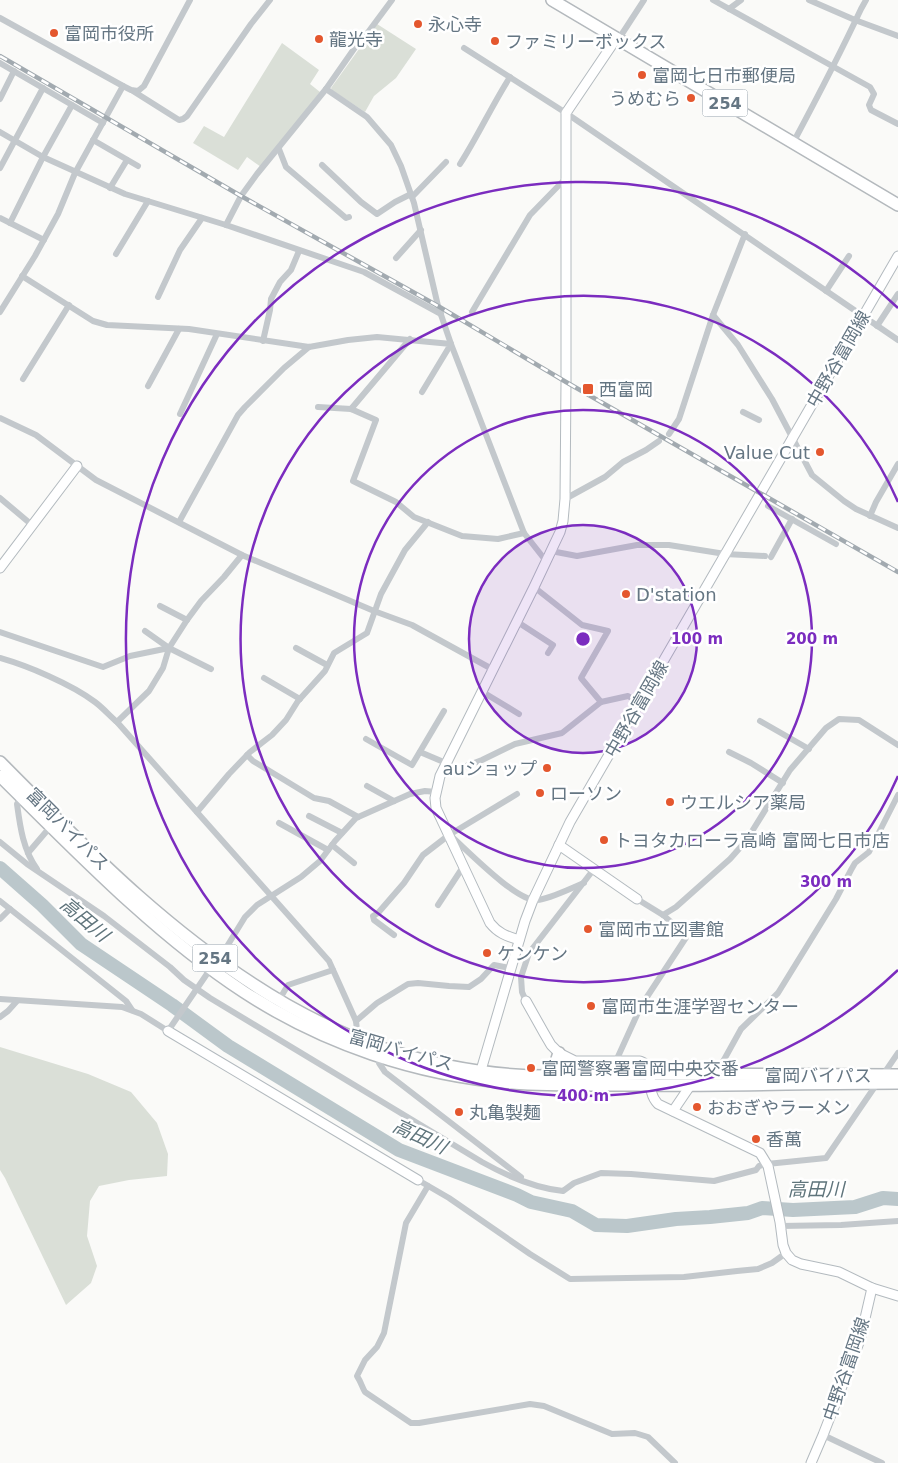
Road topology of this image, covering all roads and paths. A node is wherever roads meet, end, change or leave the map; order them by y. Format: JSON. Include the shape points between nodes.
{"nodes":[{"id":1,"x":270,"y":0,"type":"edge"},
{"id":2,"x":392,"y":0,"type":"edge"},
{"id":3,"x":552,"y":0,"type":"edge"},
{"id":4,"x":644,"y":0,"type":"edge"},
{"id":5,"x":713,"y":0,"type":"edge"},
{"id":6,"x":741,"y":0,"type":"edge"},
{"id":7,"x":809,"y":0,"type":"edge"},
{"id":8,"x":866,"y":0,"type":"edge"},
{"id":9,"x":187,"y":1,"type":"edge"},
{"id":10,"x":729,"y":9,"type":"junction"},
{"id":11,"x":0,"y":18,"type":"edge"},
{"id":12,"x":855,"y":20,"type":"junction"},
{"id":13,"x":898,"y":36,"type":"edge"},
{"id":14,"x":617,"y":39,"type":"junction"},
{"id":15,"x":464,"y":48,"type":"dead end"},
{"id":16,"x":0,"y":63,"type":"edge"},
{"id":17,"x":833,"y":68,"type":"junction"},
{"id":18,"x":14,"y":71,"type":"junction"},
{"id":19,"x":510,"y":76,"type":"junction"},
{"id":20,"x":123,"y":86,"type":"junction"},
{"id":21,"x":44,"y":88,"type":"junction"},
{"id":22,"x":326,"y":88,"type":"junction"},
{"id":23,"x":131,"y":90,"type":"junction"},
{"id":24,"x":0,"y":99,"type":"edge"},
{"id":25,"x":72,"y":105,"type":"junction"},
{"id":26,"x":566,"y":113,"type":"junction"},
{"id":27,"x":103,"y":122,"type":"junction"},
{"id":28,"x":898,"y":124,"type":"edge"},
{"id":29,"x":0,"y":132,"type":"edge"},
{"id":30,"x":15,"y":140,"type":"junction"},
{"id":31,"x":93,"y":140,"type":"junction"},
{"id":32,"x":793,"y":143,"type":"junction"},
{"id":33,"x":279,"y":149,"type":"junction"},
{"id":34,"x":43,"y":157,"type":"junction"},
{"id":35,"x":127,"y":160,"type":"junction"},
{"id":36,"x":446,"y":162,"type":"dead end"},
{"id":37,"x":460,"y":164,"type":"dead end"},
{"id":38,"x":322,"y":165,"type":"dead end"},
{"id":39,"x":138,"y":166,"type":"dead end"},
{"id":40,"x":0,"y":168,"type":"edge"},
{"id":41,"x":76,"y":173,"type":"junction"},
{"id":42,"x":567,"y":177,"type":"junction"},
{"id":43,"x":110,"y":188,"type":"junction"},
{"id":44,"x":411,"y":196,"type":"junction"},
{"id":45,"x":148,"y":201,"type":"junction"},
{"id":46,"x":898,"y":205,"type":"edge"},
{"id":47,"x":349,"y":217,"type":"dead end"},
{"id":48,"x":0,"y":218,"type":"edge"},
{"id":49,"x":202,"y":218,"type":"junction"},
{"id":50,"x":10,"y":223,"type":"junction"},
{"id":51,"x":226,"y":225,"type":"junction"},
{"id":52,"x":421,"y":230,"type":"junction"},
{"id":53,"x":745,"y":234,"type":"junction"},
{"id":54,"x":44,"y":240,"type":"junction"},
{"id":55,"x":299,"y":251,"type":"junction"},
{"id":56,"x":116,"y":254,"type":"dead end"},
{"id":57,"x":849,"y":256,"type":"dead end"},
{"id":58,"x":898,"y":256,"type":"edge"},
{"id":59,"x":396,"y":258,"type":"dead end"},
{"id":60,"x":22,"y":276,"type":"junction"},
{"id":61,"x":826,"y":291,"type":"junction"},
{"id":62,"x":898,"y":294,"type":"edge"},
{"id":63,"x":158,"y":297,"type":"dead end"},
{"id":64,"x":69,"y":306,"type":"junction"},
{"id":65,"x":0,"y":312,"type":"edge"},
{"id":66,"x":472,"y":312,"type":"dead end"},
{"id":67,"x":441,"y":314,"type":"junction"},
{"id":68,"x":713,"y":315,"type":"junction"},
{"id":69,"x":863,"y":317,"type":"junction"},
{"id":70,"x":877,"y":326,"type":"junction"},
{"id":71,"x":179,"y":329,"type":"junction"},
{"id":72,"x":217,"y":334,"type":"junction"},
{"id":73,"x":410,"y":339,"type":"junction"},
{"id":74,"x":898,"y":340,"type":"edge"},
{"id":75,"x":263,"y":341,"type":"junction"},
{"id":76,"x":451,"y":344,"type":"junction"},
{"id":77,"x":309,"y":347,"type":"junction"},
{"id":78,"x":23,"y":379,"type":"dead end"},
{"id":79,"x":148,"y":386,"type":"dead end"},
{"id":80,"x":422,"y":392,"type":"dead end"},
{"id":81,"x":318,"y":407,"type":"dead end"},
{"id":82,"x":351,"y":409,"type":"junction"},
{"id":83,"x":743,"y":412,"type":"dead end"},
{"id":84,"x":180,"y":414,"type":"dead end"},
{"id":85,"x":0,"y":418,"type":"edge"},
{"id":86,"x":759,"y":420,"type":"dead end"},
{"id":87,"x":669,"y":434,"type":"dead end"},
{"id":88,"x":793,"y":436,"type":"junction"},
{"id":89,"x":659,"y":441,"type":"dead end"},
{"id":90,"x":898,"y":464,"type":"edge"},
{"id":91,"x":77,"y":466,"type":"junction"},
{"id":92,"x":0,"y":498,"type":"edge"},
{"id":93,"x":565,"y":499,"type":"junction"},
{"id":94,"x":768,"y":506,"type":"dead end"},
{"id":95,"x":870,"y":516,"type":"junction"},
{"id":96,"x":792,"y":519,"type":"junction"},
{"id":97,"x":179,"y":522,"type":"junction"},
{"id":98,"x":428,"y":522,"type":"junction"},
{"id":99,"x":32,"y":525,"type":"junction"},
{"id":100,"x":898,"y":528,"type":"edge"},
{"id":101,"x":524,"y":533,"type":"junction"},
{"id":102,"x":836,"y":544,"type":"dead end"},
{"id":103,"x":551,"y":551,"type":"junction"},
{"id":104,"x":725,"y":554,"type":"junction"},
{"id":105,"x":242,"y":555,"type":"junction"},
{"id":106,"x":546,"y":561,"type":"junction"},
{"id":107,"x":0,"y":568,"type":"edge"},
{"id":108,"x":534,"y":587,"type":"junction"},
{"id":109,"x":160,"y":606,"type":"dead end"},
{"id":110,"x":374,"y":611,"type":"junction"},
{"id":111,"x":187,"y":620,"type":"junction"},
{"id":112,"x":516,"y":621,"type":"junction"},
{"id":113,"x":145,"y":631,"type":"dead end"},
{"id":114,"x":0,"y":632,"type":"edge"},
{"id":115,"x":169,"y":648,"type":"junction"},
{"id":116,"x":296,"y":648,"type":"dead end"},
{"id":117,"x":548,"y":653,"type":"dead end"},
{"id":118,"x":0,"y":658,"type":"edge"},
{"id":119,"x":327,"y":665,"type":"junction"},
{"id":120,"x":211,"y":669,"type":"dead end"},
{"id":121,"x":492,"y":669,"type":"junction"},
{"id":122,"x":264,"y":678,"type":"dead end"},
{"id":123,"x":481,"y":691,"type":"junction"},
{"id":124,"x":300,"y":699,"type":"junction"},
{"id":125,"x":601,"y":702,"type":"junction"},
{"id":126,"x":640,"y":703,"type":"junction"},
{"id":127,"x":444,"y":711,"type":"dead end"},
{"id":128,"x":519,"y":714,"type":"dead end"},
{"id":129,"x":760,"y":721,"type":"dead end"},
{"id":130,"x":117,"y":722,"type":"junction"},
{"id":131,"x":366,"y":739,"type":"dead end"},
{"id":132,"x":898,"y":745,"type":"edge"},
{"id":133,"x":809,"y":749,"type":"junction"},
{"id":134,"x":420,"y":752,"type":"junction"},
{"id":135,"x":729,"y":752,"type":"dead end"},
{"id":136,"x":247,"y":755,"type":"junction"},
{"id":137,"x":0,"y":762,"type":"edge"},
{"id":138,"x":446,"y":763,"type":"junction"},
{"id":139,"x":0,"y":776,"type":"edge"},
{"id":140,"x":440,"y":776,"type":"junction"},
{"id":141,"x":783,"y":783,"type":"junction"},
{"id":142,"x":367,"y":786,"type":"dead end"},
{"id":143,"x":436,"y":792,"type":"junction"},
{"id":144,"x":517,"y":794,"type":"dead end"},
{"id":145,"x":898,"y":795,"type":"edge"},
{"id":146,"x":22,"y":798,"type":"junction"},
{"id":147,"x":394,"y":801,"type":"junction"},
{"id":148,"x":197,"y":812,"type":"junction"},
{"id":149,"x":309,"y":816,"type":"dead end"},
{"id":150,"x":358,"y":817,"type":"junction"},
{"id":151,"x":280,"y":823,"type":"dead end"},
{"id":152,"x":51,"y":826,"type":"junction"},
{"id":153,"x":342,"y":833,"type":"junction"},
{"id":154,"x":449,"y":834,"type":"junction"},
{"id":155,"x":0,"y":842,"type":"edge"},
{"id":156,"x":559,"y":845,"type":"junction"},
{"id":157,"x":330,"y":848,"type":"junction"},
{"id":158,"x":28,"y":853,"type":"junction"},
{"id":159,"x":354,"y":863,"type":"dead end"},
{"id":160,"x":463,"y":867,"type":"junction"},
{"id":161,"x":594,"y":869,"type":"junction"},
{"id":162,"x":38,"y":871,"type":"junction"},
{"id":163,"x":584,"y":883,"type":"junction"},
{"id":164,"x":271,"y":896,"type":"junction"},
{"id":165,"x":636,"y":899,"type":"joint"},
{"id":166,"x":533,"y":900,"type":"junction"},
{"id":167,"x":0,"y":901,"type":"edge"},
{"id":168,"x":438,"y":905,"type":"dead end"},
{"id":169,"x":10,"y":909,"type":"junction"},
{"id":170,"x":663,"y":915,"type":"junction"},
{"id":171,"x":0,"y":919,"type":"edge"},
{"id":172,"x":394,"y":935,"type":"dead end"},
{"id":173,"x":518,"y":940,"type":"junction"},
{"id":174,"x":214,"y":965,"type":"junction"},
{"id":175,"x":510,"y":968,"type":"junction"},
{"id":176,"x":334,"y":970,"type":"junction"},
{"id":177,"x":197,"y":988,"type":"junction"},
{"id":178,"x":0,"y":999,"type":"edge"},
{"id":179,"x":279,"y":1000,"type":"junction"},
{"id":180,"x":17,"y":1001,"type":"junction"},
{"id":181,"x":526,"y":1001,"type":"joint"},
{"id":182,"x":132,"y":1010,"type":"junction"},
{"id":183,"x":0,"y":1017,"type":"edge"},
{"id":184,"x":356,"y":1021,"type":"junction"},
{"id":185,"x":169,"y":1029,"type":"junction"},
{"id":186,"x":355,"y":1039,"type":"junction"},
{"id":187,"x":898,"y":1052,"type":"edge"},
{"id":188,"x":559,"y":1053,"type":"junction"},
{"id":189,"x":380,"y":1057,"type":"junction"},
{"id":190,"x":616,"y":1061,"type":"junction"},
{"id":191,"x":479,"y":1075,"type":"junction"},
{"id":192,"x":898,"y":1075,"type":"edge"},
{"id":193,"x":544,"y":1076,"type":"junction"},
{"id":194,"x":715,"y":1076,"type":"junction"},
{"id":195,"x":880,"y":1079,"type":"junction"},
{"id":196,"x":650,"y":1080,"type":"junction"},
{"id":197,"x":898,"y":1083,"type":"edge"},
{"id":198,"x":690,"y":1086,"type":"junction"},
{"id":199,"x":673,"y":1111,"type":"junction"},
{"id":200,"x":768,"y":1165,"type":"junction"},
{"id":201,"x":418,"y":1180,"type":"joint"},
{"id":202,"x":527,"y":1182,"type":"junction"},
{"id":203,"x":428,"y":1186,"type":"junction"},
{"id":204,"x":898,"y":1221,"type":"edge"},
{"id":205,"x":780,"y":1224,"type":"junction"},
{"id":206,"x":786,"y":1253,"type":"junction"},
{"id":207,"x":872,"y":1288,"type":"junction"},
{"id":208,"x":898,"y":1296,"type":"edge"},
{"id":209,"x":823,"y":1435,"type":"junction"},
{"id":210,"x":675,"y":1463,"type":"edge"},
{"id":211,"x":811,"y":1463,"type":"edge"},
{"id":212,"x":882,"y":1463,"type":"edge"}],
"edges":[{"from":1,"to":23,"type":"street","via":[[183,119],[179,120]]},
{"from":2,"to":22,"type":"street"},
{"from":3,"to":14,"type":"highway","number":"254"},
{"from":4,"to":14,"type":"street"},
{"from":5,"to":10,"type":"street"},
{"from":6,"to":10,"type":"street"},
{"from":7,"to":12,"type":"street"},
{"from":8,"to":12,"type":"street"},
{"from":9,"to":23,"type":"street","via":[[144,86],[138,91]]},
{"from":10,"to":17,"type":"street"},
{"from":11,"to":20,"type":"street"},
{"from":12,"to":13,"type":"street"},
{"from":12,"to":17,"type":"street"},
{"from":14,"to":26,"type":"street"},
{"from":14,"to":32,"type":"highway","number":"254"},
{"from":15,"to":19,"type":"street"},
{"from":16,"to":18,"type":"street"},
{"from":17,"to":28,"type":"street","via":[[870,88],[874,94],[869,105],[871,110]]},
{"from":17,"to":32,"type":"street"},
{"from":18,"to":21,"type":"street"},
{"from":18,"to":24,"type":"street"},
{"from":19,"to":26,"type":"street"},
{"from":19,"to":37,"type":"street"},
{"from":20,"to":23,"type":"street"},
{"from":20,"to":27,"type":"street"},
{"from":21,"to":25,"type":"street"},
{"from":21,"to":30,"type":"street"},
{"from":22,"to":33,"type":"street"},
{"from":22,"to":44,"type":"street","via":[[367,117],[391,145]]},
{"from":25,"to":27,"type":"street"},
{"from":25,"to":34,"type":"street"},
{"from":26,"to":42,"type":"street"},
{"from":26,"to":53,"type":"street"},
{"from":27,"to":31,"type":"street"},
{"from":29,"to":30,"type":"street"},
{"from":30,"to":34,"type":"street"},
{"from":30,"to":40,"type":"street"},
{"from":31,"to":35,"type":"street"},
{"from":31,"to":41,"type":"street"},
{"from":32,"to":46,"type":"highway","number":"254"},
{"from":33,"to":47,"type":"street","via":[[286,167],[346,218]]},
{"from":33,"to":51,"type":"street","via":[[241,196]]},
{"from":34,"to":41,"type":"street"},
{"from":34,"to":50,"type":"street"},
{"from":35,"to":39,"type":"street"},
{"from":35,"to":43,"type":"street"},
{"from":36,"to":44,"type":"street"},
{"from":38,"to":44,"type":"street","via":[[377,214]]},
{"from":41,"to":43,"type":"street"},
{"from":41,"to":54,"type":"street"},
{"from":42,"to":66,"type":"street","via":[[530,214]]},
{"from":42,"to":93,"type":"street"},
{"from":43,"to":45,"type":"street"},
{"from":44,"to":52,"type":"street"},
{"from":45,"to":49,"type":"street"},
{"from":45,"to":56,"type":"street"},
{"from":48,"to":50,"type":"street"},
{"from":49,"to":51,"type":"street"},
{"from":49,"to":63,"type":"street","via":[[180,250]]},
{"from":50,"to":54,"type":"street"},
{"from":51,"to":55,"type":"street"},
{"from":52,"to":59,"type":"street"},
{"from":52,"to":67,"type":"street"},
{"from":53,"to":61,"type":"street"},
{"from":53,"to":68,"type":"street"},
{"from":54,"to":60,"type":"street"},
{"from":55,"to":67,"type":"street","via":[[364,272]]},
{"from":55,"to":75,"type":"street","via":[[291,270],[270,299]]},
{"from":57,"to":61,"type":"street"},
{"from":58,"to":69,"type":"street","name":"中野谷富岡線"},
{"from":60,"to":64,"type":"street"},
{"from":60,"to":65,"type":"street"},
{"from":61,"to":69,"type":"street"},
{"from":62,"to":70,"type":"street"},
{"from":64,"to":71,"type":"street","via":[[93,321],[107,325]]},
{"from":64,"to":78,"type":"street"},
{"from":67,"to":76,"type":"street"},
{"from":68,"to":87,"type":"street","via":[[679,419]]},
{"from":68,"to":88,"type":"street","via":[[738,345]]},
{"from":69,"to":70,"type":"street"},
{"from":69,"to":88,"type":"street","name":"中野谷富岡線"},
{"from":70,"to":74,"type":"street"},
{"from":71,"to":72,"type":"street"},
{"from":71,"to":79,"type":"street"},
{"from":72,"to":75,"type":"street"},
{"from":72,"to":84,"type":"street"},
{"from":73,"to":76,"type":"street"},
{"from":73,"to":77,"type":"street","via":[[378,337]]},
{"from":73,"to":82,"type":"street"},
{"from":75,"to":77,"type":"street"},
{"from":76,"to":80,"type":"street"},
{"from":76,"to":101,"type":"street"},
{"from":77,"to":97,"type":"street","via":[[238,415]]},
{"from":81,"to":82,"type":"street"},
{"from":82,"to":98,"type":"street","via":[[376,420],[353,481]]},
{"from":83,"to":86,"type":"street"},
{"from":85,"to":91,"type":"street","via":[[36,435]]},
{"from":88,"to":95,"type":"street","via":[[812,475],[844,501]]},
{"from":88,"to":104,"type":"street","name":"中野谷富岡線"},
{"from":89,"to":93,"type":"street"},
{"from":90,"to":95,"type":"street"},
{"from":91,"to":97,"type":"street","via":[[96,480]]},
{"from":91,"to":99,"type":"street"},
{"from":92,"to":99,"type":"street"},
{"from":93,"to":103,"type":"street","via":[[563,521]]},
{"from":94,"to":96,"type":"street"},
{"from":95,"to":100,"type":"street"},
{"from":96,"to":102,"type":"street"},
{"from":96,"to":104,"type":"street","via":[[768,556]]},
{"from":97,"to":105,"type":"street"},
{"from":98,"to":101,"type":"street","via":[[462,536],[498,539]]},
{"from":98,"to":110,"type":"street","via":[[405,550]]},
{"from":99,"to":107,"type":"street"},
{"from":101,"to":106,"type":"street"},
{"from":103,"to":104,"type":"street","via":[[577,556],[637,545],[669,545]]},
{"from":103,"to":106,"type":"street"},
{"from":104,"to":126,"type":"street","name":"中野谷富岡線"},
{"from":105,"to":110,"type":"street"},
{"from":105,"to":111,"type":"street"},
{"from":106,"to":108,"type":"street"},
{"from":108,"to":112,"type":"street"},
{"from":108,"to":125,"type":"street","via":[[582,625],[608,631],[580,678]]},
{"from":109,"to":111,"type":"street"},
{"from":110,"to":119,"type":"street","via":[[367,633],[334,653]]},
{"from":110,"to":121,"type":"street","via":[[412,625]]},
{"from":111,"to":115,"type":"street"},
{"from":112,"to":117,"type":"street","via":[[553,645]]},
{"from":112,"to":121,"type":"street"},
{"from":113,"to":115,"type":"street"},
{"from":114,"to":115,"type":"street","via":[[103,667],[130,656]]},
{"from":115,"to":120,"type":"street"},
{"from":115,"to":130,"type":"street","via":[[163,668],[149,692]]},
{"from":116,"to":119,"type":"street"},
{"from":118,"to":130,"type":"street","via":[[76,690]]},
{"from":119,"to":124,"type":"street"},
{"from":121,"to":123,"type":"street"},
{"from":122,"to":124,"type":"street"},
{"from":123,"to":128,"type":"street"},
{"from":123,"to":138,"type":"street"},
{"from":124,"to":136,"type":"street","via":[[272,736]]},
{"from":125,"to":126,"type":"street","via":[[628,696]]},
{"from":125,"to":140,"type":"street","via":[[562,733],[516,744]]},
{"from":126,"to":156,"type":"street","name":"中野谷富岡線"},
{"from":127,"to":134,"type":"street"},
{"from":129,"to":133,"type":"street"},
{"from":130,"to":148,"type":"street"},
{"from":131,"to":134,"type":"street","via":[[412,765]]},
{"from":132,"to":133,"type":"street","via":[[859,720],[839,719],[826,728]]},
{"from":133,"to":141,"type":"street"},
{"from":134,"to":138,"type":"street"},
{"from":135,"to":141,"type":"street"},
{"from":136,"to":148,"type":"street"},
{"from":136,"to":150,"type":"street","via":[[314,798],[329,801]]},
{"from":137,"to":174,"type":"highway","name":"富岡バイパス","number":"254","via":[[112,873],[182,932]]},
{"from":138,"to":140,"type":"street"},
{"from":139,"to":146,"type":"highway","name":"富岡バイパス","number":"254"},
{"from":140,"to":143,"type":"street"},
{"from":141,"to":170,"type":"street","via":[[741,847],[676,907]]},
{"from":142,"to":147,"type":"street"},
{"from":143,"to":147,"type":"street","via":[[410,794]]},
{"from":143,"to":154,"type":"street","via":[[436,808]]},
{"from":144,"to":154,"type":"street"},
{"from":145,"to":194,"type":"street","via":[[869,852],[855,863],[778,993],[741,1029]]},
{"from":146,"to":152,"type":"highway","name":"富岡バイパス","number":"254"},
{"from":146,"to":158,"type":"street","via":[[17,804]]},
{"from":147,"to":150,"type":"street"},
{"from":148,"to":164,"type":"street"},
{"from":149,"to":153,"type":"street"},
{"from":150,"to":153,"type":"street"},
{"from":151,"to":157,"type":"street"},
{"from":152,"to":158,"type":"street"},
{"from":152,"to":174,"type":"highway","name":"富岡バイパス","number":"254","via":[[175,940]]},
{"from":153,"to":157,"type":"street"},
{"from":154,"to":160,"type":"street"},
{"from":154,"to":166,"type":"street","via":[[514,892]]},
{"from":154,"to":172,"type":"street","via":[[423,855],[404,883],[373,916]]},
{"from":155,"to":162,"type":"street"},
{"from":156,"to":161,"type":"street"},
{"from":156,"to":166,"type":"street","name":"中野谷富岡線"},
{"from":157,"to":159,"type":"street"},
{"from":157,"to":164,"type":"street","via":[[301,877]]},
{"from":158,"to":162,"type":"street"},
{"from":160,"to":168,"type":"street"},
{"from":160,"to":173,"type":"street","via":[[490,923],[503,936]]},
{"from":161,"to":163,"type":"street"},
{"from":161,"to":165,"type":"street"},
{"from":162,"to":177,"type":"street","via":[[104,916]]},
{"from":163,"to":166,"type":"street","via":[[544,899]]},
{"from":163,"to":181,"type":"street","via":[[526,959],[521,984]]},
{"from":164,"to":174,"type":"street","via":[[245,917]]},
{"from":164,"to":176,"type":"street"},
{"from":165,"to":170,"type":"street"},
{"from":166,"to":173,"type":"street","name":"中野谷富岡線"},
{"from":167,"to":169,"type":"street"},
{"from":169,"to":171,"type":"street"},
{"from":169,"to":182,"type":"street","via":[[126,1000]]},
{"from":170,"to":190,"type":"street","via":[[687,936],[641,1006]]},
{"from":173,"to":175,"type":"street","name":"中野谷富岡線"},
{"from":174,"to":177,"type":"street"},
{"from":174,"to":179,"type":"highway","name":"富岡バイパス","number":"254"},
{"from":174,"to":189,"type":"highway","name":"富岡バイパス","number":"254","via":[[261,1002],[297,1022]]},
{"from":175,"to":184,"type":"street","via":[[494,965],[469,987],[408,984]]},
{"from":175,"to":191,"type":"street","name":"中野谷富岡線"},
{"from":176,"to":179,"type":"street","via":[[288,985]]},
{"from":176,"to":184,"type":"street"},
{"from":177,"to":185,"type":"street"},
{"from":177,"to":202,"type":"street","via":[[445,1140],[501,1172]]},
{"from":178,"to":180,"type":"street"},
{"from":179,"to":186,"type":"highway","name":"富岡バイパス","number":"254"},
{"from":180,"to":182,"type":"street"},
{"from":180,"to":183,"type":"street"},
{"from":181,"to":188,"type":"street"},
{"from":182,"to":185,"type":"street"},
{"from":184,"to":186,"type":"street"},
{"from":185,"to":201,"type":"street"},
{"from":186,"to":191,"type":"highway","name":"富岡バイパス","number":"254"},
{"from":187,"to":195,"type":"street"},
{"from":188,"to":190,"type":"street","via":[[575,1061]]},
{"from":188,"to":193,"type":"highway","via":[[554,1068]]},
{"from":189,"to":191,"type":"highway","name":"富岡バイパス","number":"254","via":[[447,1074]]},
{"from":189,"to":202,"type":"street","via":[[379,1063],[384,1072]]},
{"from":190,"to":196,"type":"street","via":[[640,1060],[646,1065]]},
{"from":191,"to":193,"type":"highway","name":"富岡バイパス","number":"254"},
{"from":191,"to":196,"type":"highway","name":"富岡バイパス","number":"254","via":[[543,1085]]},
{"from":192,"to":195,"type":"highway","name":"富岡バイパス","number":"254"},
{"from":193,"to":196,"type":"highway","name":"富岡バイパス","number":"254"},
{"from":194,"to":195,"type":"highway","name":"富岡バイパス","number":"254"},
{"from":194,"to":196,"type":"highway","name":"富岡バイパス","number":"254"},
{"from":195,"to":197,"type":"highway","name":"富岡バイパス","number":"254"},
{"from":195,"to":198,"type":"highway","name":"富岡バイパス","number":"254"},
{"from":195,"to":200,"type":"street","via":[[826,1158]]},
{"from":196,"to":198,"type":"highway","name":"富岡バイパス","number":"254"},
{"from":196,"to":199,"type":"street","via":[[654,1100]]},
{"from":198,"to":199,"type":"street"},
{"from":199,"to":200,"type":"street","via":[[760,1152]]},
{"from":200,"to":202,"type":"street","via":[[714,1181],[601,1173],[574,1183],[563,1191]]},
{"from":200,"to":205,"type":"street"},
{"from":201,"to":203,"type":"street"},
{"from":203,"to":206,"type":"street","via":[[570,1279],[684,1276],[744,1270],[772,1264]]},
{"from":203,"to":210,"type":"street","via":[[406,1223],[384,1333],[357,1376],[365,1392],[411,1423],[530,1404],[544,1406],[612,1434],[634,1433],[648,1438]]},
{"from":204,"to":205,"type":"street","via":[[841,1225]]},
{"from":205,"to":206,"type":"street"},
{"from":206,"to":207,"type":"street","via":[[801,1264],[839,1272]]},
{"from":207,"to":208,"type":"street"},
{"from":207,"to":209,"type":"street","name":"中野谷富岡線","via":[[860,1340]]},
{"from":209,"to":211,"type":"street","name":"中野谷富岡線"},
{"from":209,"to":212,"type":"street"}]}
